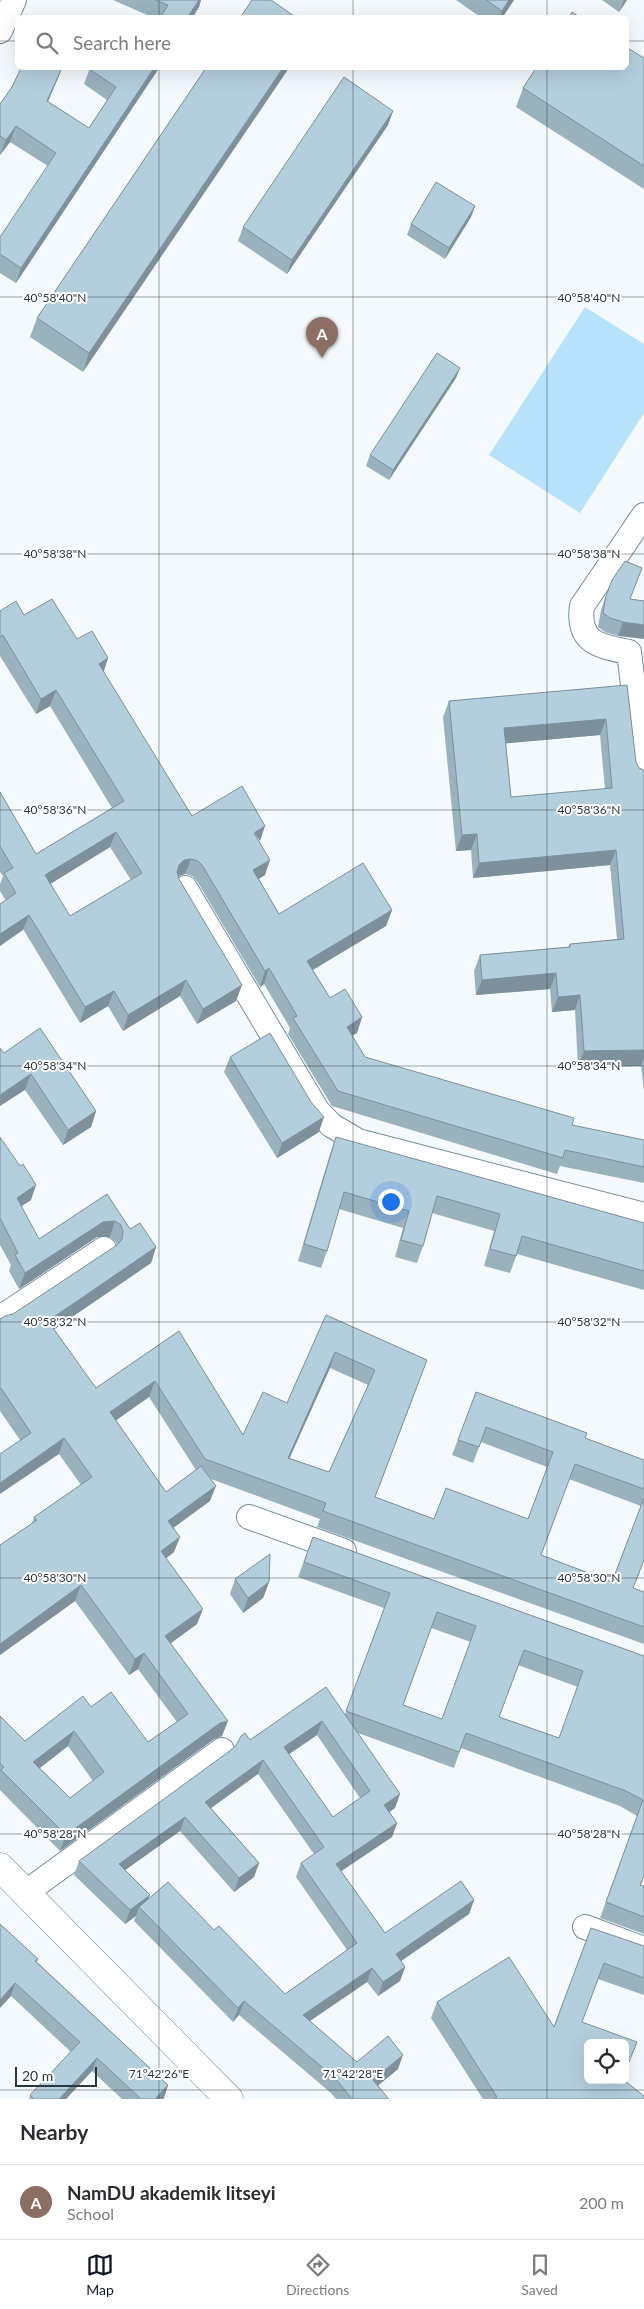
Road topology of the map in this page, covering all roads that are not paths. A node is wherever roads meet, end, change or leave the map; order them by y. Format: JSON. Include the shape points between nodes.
{"nodes":[{"id":1,"x":14,"y":0,"type":"edge"},
{"id":2,"x":0,"y":31,"type":"edge"},
{"id":3,"x":644,"y":515,"type":"edge"},
{"id":4,"x":644,"y":775,"type":"edge"},
{"id":5,"x":185,"y":888,"type":"edge"},
{"id":6,"x":644,"y":1215,"type":"edge"},
{"id":7,"x":104,"y":1249,"type":"dead end"},
{"id":8,"x":0,"y":1318,"type":"edge"},
{"id":9,"x":249,"y":1517,"type":"dead end"},
{"id":10,"x":362,"y":1558,"type":"edge"},
{"id":11,"x":222,"y":1750,"type":"dead end"},
{"id":12,"x":0,"y":1867,"type":"edge"},
{"id":13,"x":12,"y":1888,"type":"edge"},
{"id":14,"x":584,"y":1927,"type":"dead end"},
{"id":15,"x":644,"y":1949,"type":"edge"},
{"id":16,"x":229,"y":2099,"type":"edge"}],
"edges":[{"from":1,"to":2,"type":"street"},
{"from":3,"to":4,"type":"street","via":[[582,606],[580,621],[587,636],[598,646],[628,652]]},
{"from":5,"to":6,"type":"street","via":[[317,1110],[331,1125],[358,1141]]},
{"from":7,"to":8,"type":"street"},
{"from":9,"to":10,"type":"street"},
{"from":11,"to":13,"type":"street"},
{"from":12,"to":13,"type":"main road"},
{"from":13,"to":16,"type":"main road"},
{"from":14,"to":15,"type":"street"}]}
